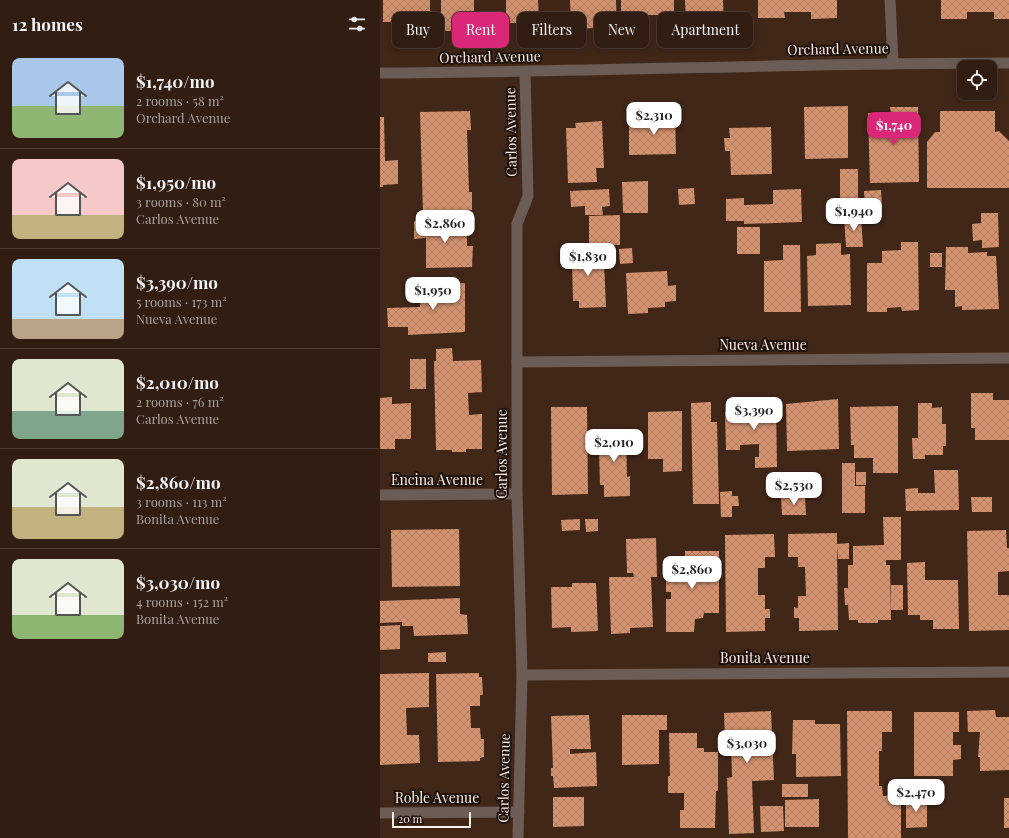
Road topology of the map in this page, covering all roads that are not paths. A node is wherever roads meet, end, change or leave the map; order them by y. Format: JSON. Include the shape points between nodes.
{"nodes":[{"id":1,"x":890,"y":0,"type":"edge"},
{"id":2,"x":893,"y":63,"type":"junction"},
{"id":3,"x":1009,"y":63,"type":"edge"},
{"id":4,"x":525,"y":72,"type":"junction"},
{"id":5,"x":380,"y":73,"type":"edge"},
{"id":6,"x":1009,"y":358,"type":"edge"},
{"id":7,"x":517,"y":362,"type":"junction"},
{"id":8,"x":517,"y":494,"type":"junction"},
{"id":9,"x":380,"y":495,"type":"edge"},
{"id":10,"x":1009,"y":672,"type":"edge"},
{"id":11,"x":522,"y":675,"type":"junction"},
{"id":12,"x":518,"y":812,"type":"junction"},
{"id":13,"x":380,"y":813,"type":"edge"},
{"id":14,"x":518,"y":838,"type":"edge"}],
"edges":[{"from":1,"to":2,"type":"street"},
{"from":2,"to":3,"type":"street","name":"Orchard Avenue"},
{"from":2,"to":4,"type":"street","name":"Orchard Avenue"},
{"from":4,"to":5,"type":"street","name":"Orchard Avenue"},
{"from":4,"to":7,"type":"street","name":"Carlos Avenue","via":[[528,196],[517,224]]},
{"from":6,"to":7,"type":"street","name":"Nueva Avenue"},
{"from":7,"to":8,"type":"street","name":"Carlos Avenue"},
{"from":8,"to":9,"type":"street","name":"Encina Avenue"},
{"from":8,"to":11,"type":"street","name":"Carlos Avenue"},
{"from":10,"to":11,"type":"street","name":"Bonita Avenue"},
{"from":11,"to":12,"type":"street","name":"Carlos Avenue"},
{"from":12,"to":13,"type":"street","name":"Roble Avenue"},
{"from":12,"to":14,"type":"street","name":"Carlos Avenue"}]}
